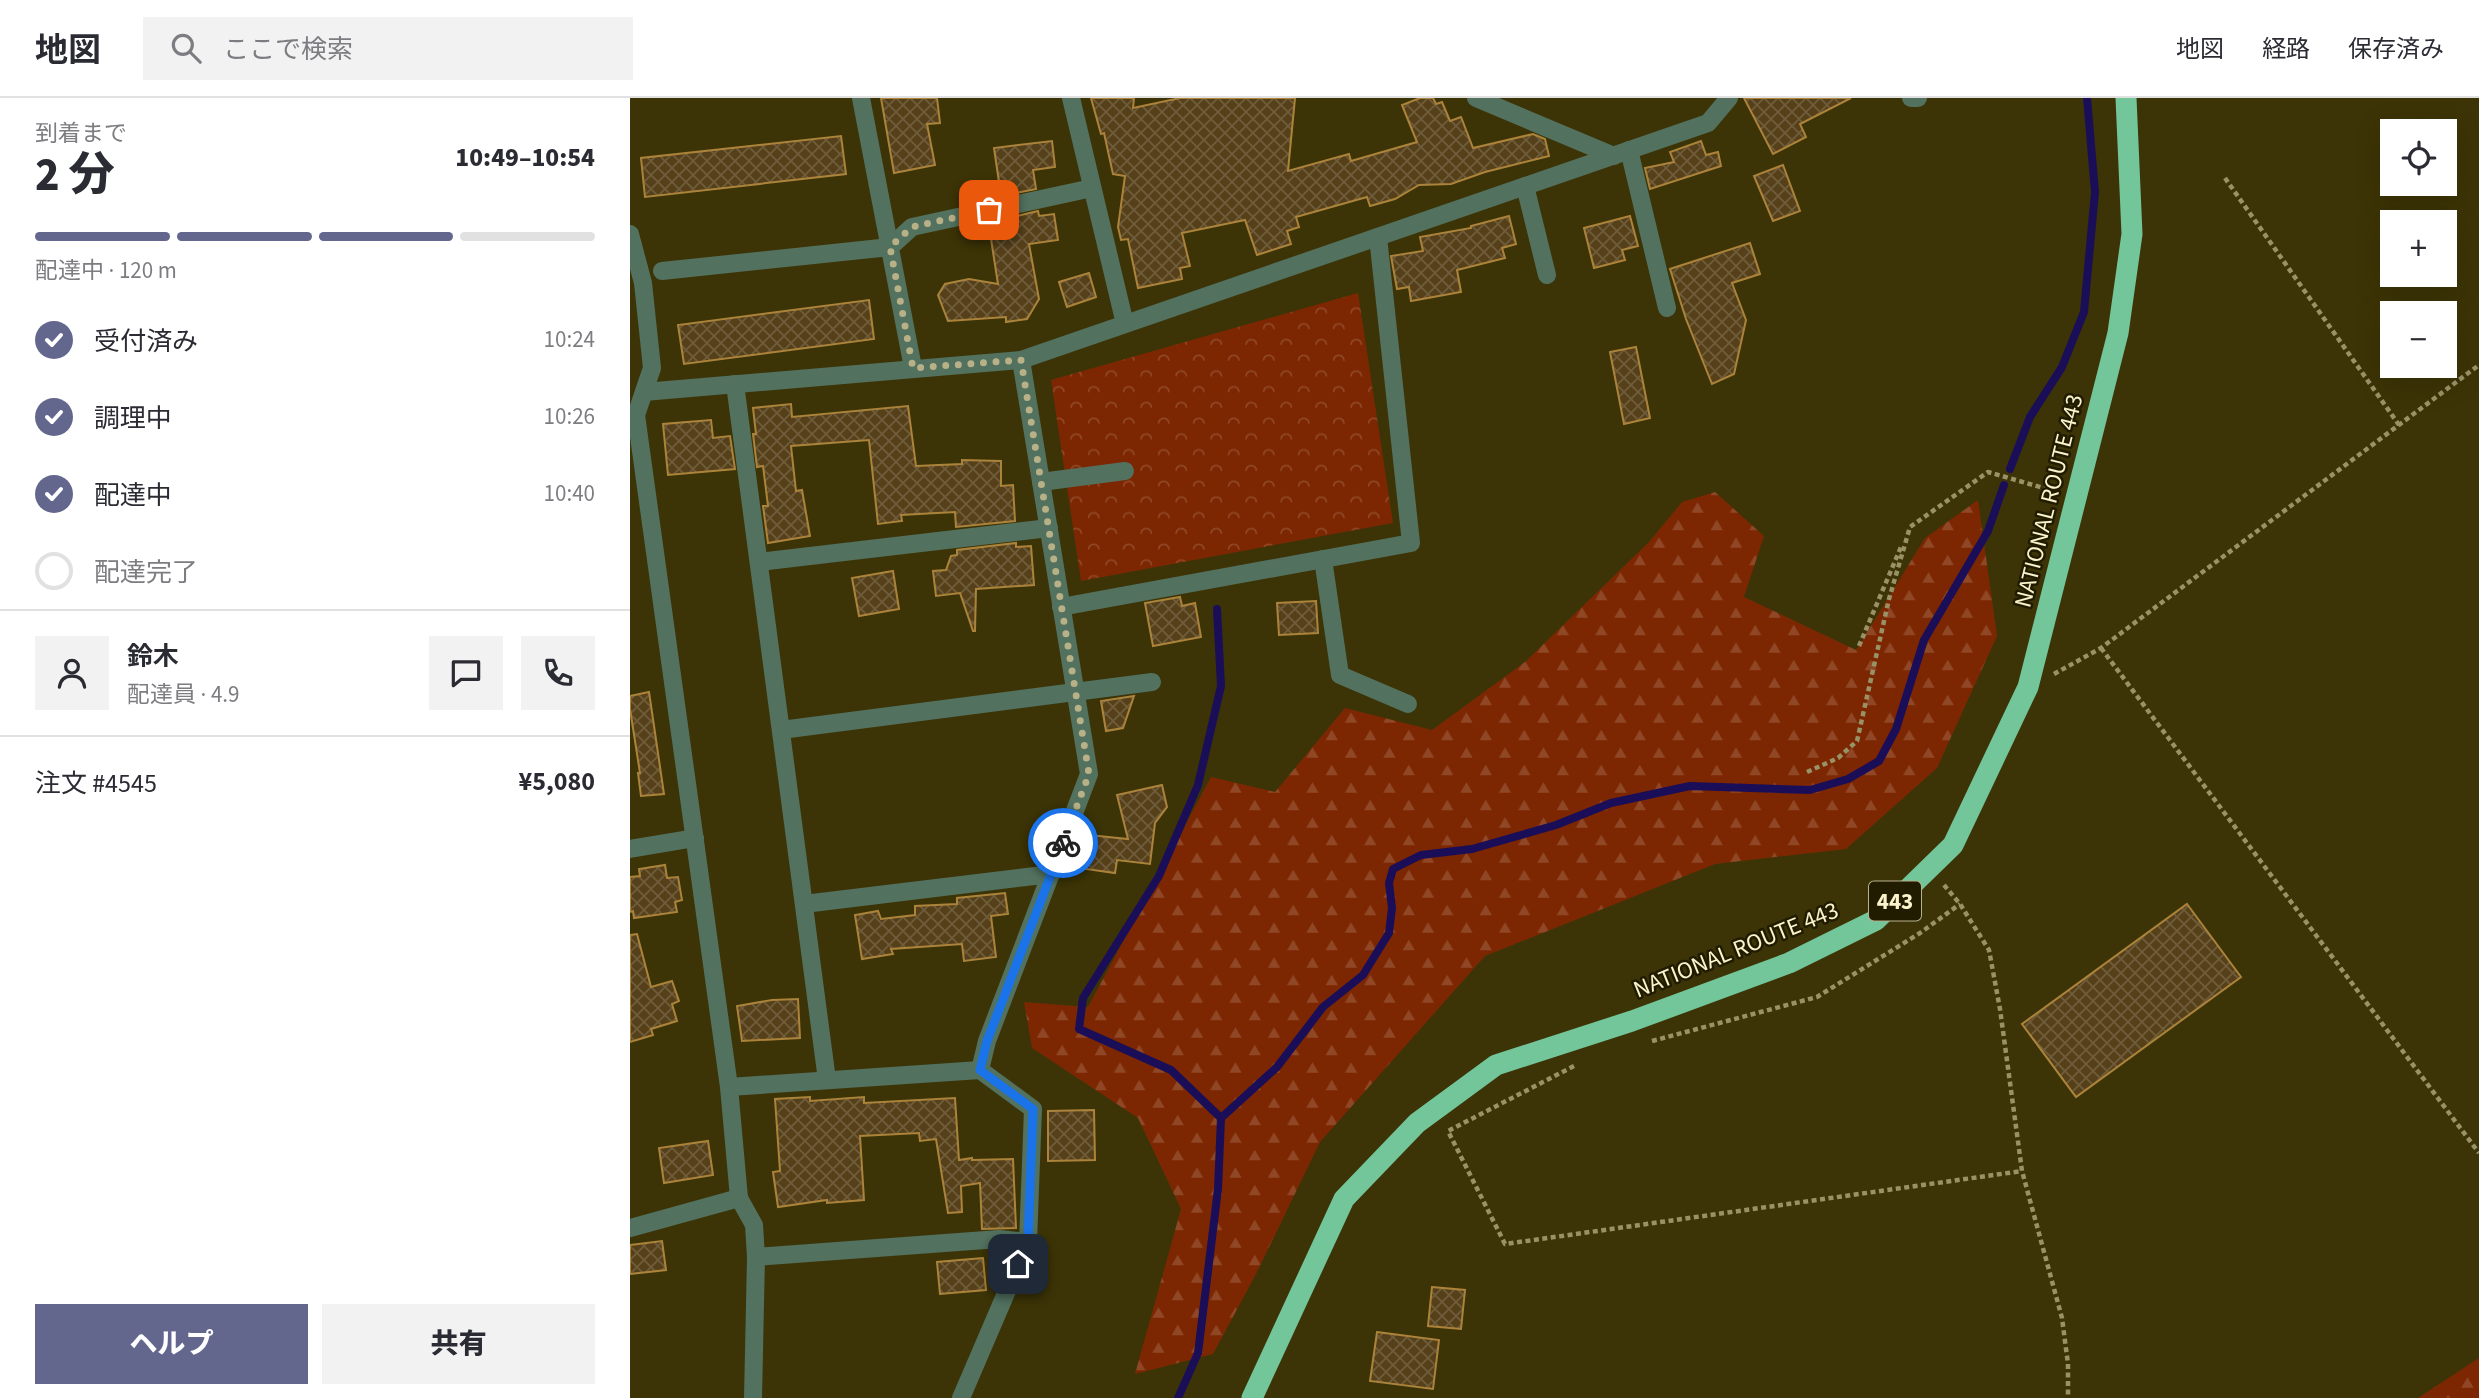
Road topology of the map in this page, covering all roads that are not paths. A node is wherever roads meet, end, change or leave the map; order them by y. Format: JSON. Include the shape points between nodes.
{"nodes":[{"id":1,"x":861,"y":98,"type":"edge"},
{"id":2,"x":1071,"y":98,"type":"edge"},
{"id":3,"x":1476,"y":98,"type":"edge"},
{"id":4,"x":1729,"y":98,"type":"edge"},
{"id":5,"x":1911,"y":98,"type":"edge"},
{"id":6,"x":1918,"y":98,"type":"edge"},
{"id":7,"x":2126,"y":98,"type":"edge"},
{"id":8,"x":1622,"y":153,"type":"junction"},
{"id":9,"x":1525,"y":186,"type":"junction"},
{"id":10,"x":1092,"y":188,"type":"junction"},
{"id":11,"x":630,"y":234,"type":"edge"},
{"id":12,"x":1378,"y":237,"type":"junction"},
{"id":13,"x":890,"y":247,"type":"junction"},
{"id":14,"x":662,"y":271,"type":"dead end"},
{"id":15,"x":1547,"y":275,"type":"dead end"},
{"id":16,"x":1667,"y":309,"type":"dead end"},
{"id":17,"x":1125,"y":324,"type":"junction"},
{"id":18,"x":1021,"y":360,"type":"junction"},
{"id":19,"x":913,"y":368,"type":"junction"},
{"id":20,"x":735,"y":384,"type":"junction"},
{"id":21,"x":644,"y":392,"type":"junction"},
{"id":22,"x":633,"y":415,"type":"edge"},
{"id":23,"x":1125,"y":471,"type":"dead end"},
{"id":24,"x":1041,"y":482,"type":"junction"},
{"id":25,"x":1049,"y":528,"type":"junction"},
{"id":26,"x":1323,"y":559,"type":"junction"},
{"id":27,"x":759,"y":562,"type":"junction"},
{"id":28,"x":1061,"y":607,"type":"junction"},
{"id":29,"x":1152,"y":682,"type":"dead end"},
{"id":30,"x":1076,"y":693,"type":"junction"},
{"id":31,"x":1409,"y":705,"type":"dead end"},
{"id":32,"x":781,"y":730,"type":"junction"},
{"id":33,"x":695,"y":838,"type":"junction"},
{"id":34,"x":630,"y":849,"type":"edge"},
{"id":35,"x":1051,"y":874,"type":"junction"},
{"id":36,"x":804,"y":904,"type":"junction"},
{"id":37,"x":980,"y":1070,"type":"junction"},
{"id":38,"x":827,"y":1080,"type":"junction"},
{"id":39,"x":729,"y":1087,"type":"junction"},
{"id":40,"x":739,"y":1198,"type":"junction"},
{"id":41,"x":630,"y":1228,"type":"edge"},
{"id":42,"x":1028,"y":1242,"type":"junction"},
{"id":43,"x":756,"y":1257,"type":"junction"},
{"id":44,"x":754,"y":1398,"type":"edge"},
{"id":45,"x":961,"y":1398,"type":"edge"},
{"id":46,"x":1252,"y":1398,"type":"edge"}],
"edges":[{"from":1,"to":13,"type":"street"},
{"from":2,"to":10,"type":"street"},
{"from":3,"to":8,"type":"street"},
{"from":4,"to":8,"type":"street","via":[[1708,123]]},
{"from":5,"to":6,"type":"street"},
{"from":7,"to":46,"type":"highway","name":"NATIONAL ROUTE 443","number":"443","via":[[2132,234],[2118,333],[2028,687],[1953,845],[1876,920],[1788,963],[1496,1065],[1417,1123],[1344,1199]]},
{"from":8,"to":9,"type":"street"},
{"from":8,"to":16,"type":"street"},
{"from":9,"to":12,"type":"street"},
{"from":9,"to":15,"type":"street"},
{"from":10,"to":13,"type":"street","via":[[912,227]]},
{"from":10,"to":17,"type":"street"},
{"from":11,"to":21,"type":"street","via":[[643,283],[652,368]]},
{"from":12,"to":17,"type":"street"},
{"from":12,"to":26,"type":"street","via":[[1411,543]]},
{"from":13,"to":14,"type":"street"},
{"from":13,"to":19,"type":"street"},
{"from":17,"to":18,"type":"street"},
{"from":18,"to":19,"type":"street"},
{"from":18,"to":24,"type":"street"},
{"from":19,"to":20,"type":"street"},
{"from":20,"to":21,"type":"street"},
{"from":20,"to":27,"type":"street"},
{"from":21,"to":22,"type":"street"},
{"from":22,"to":33,"type":"street"},
{"from":23,"to":24,"type":"street"},
{"from":24,"to":25,"type":"street"},
{"from":25,"to":27,"type":"street"},
{"from":25,"to":28,"type":"street"},
{"from":26,"to":28,"type":"street"},
{"from":26,"to":31,"type":"street","via":[[1340,675]]},
{"from":27,"to":32,"type":"street"},
{"from":28,"to":30,"type":"street"},
{"from":29,"to":30,"type":"street"},
{"from":30,"to":32,"type":"street"},
{"from":30,"to":35,"type":"street","via":[[1089,774]]},
{"from":32,"to":36,"type":"street"},
{"from":33,"to":34,"type":"street"},
{"from":33,"to":39,"type":"street"},
{"from":35,"to":36,"type":"street"},
{"from":35,"to":37,"type":"street"},
{"from":36,"to":38,"type":"street"},
{"from":37,"to":38,"type":"street"},
{"from":37,"to":42,"type":"street","via":[[1033,1109]]},
{"from":38,"to":39,"type":"street"},
{"from":39,"to":40,"type":"street"},
{"from":40,"to":41,"type":"street"},
{"from":40,"to":43,"type":"street","via":[[754,1225]]},
{"from":42,"to":43,"type":"street","via":[[999,1239]]},
{"from":42,"to":45,"type":"street"},
{"from":43,"to":44,"type":"street"}]}
